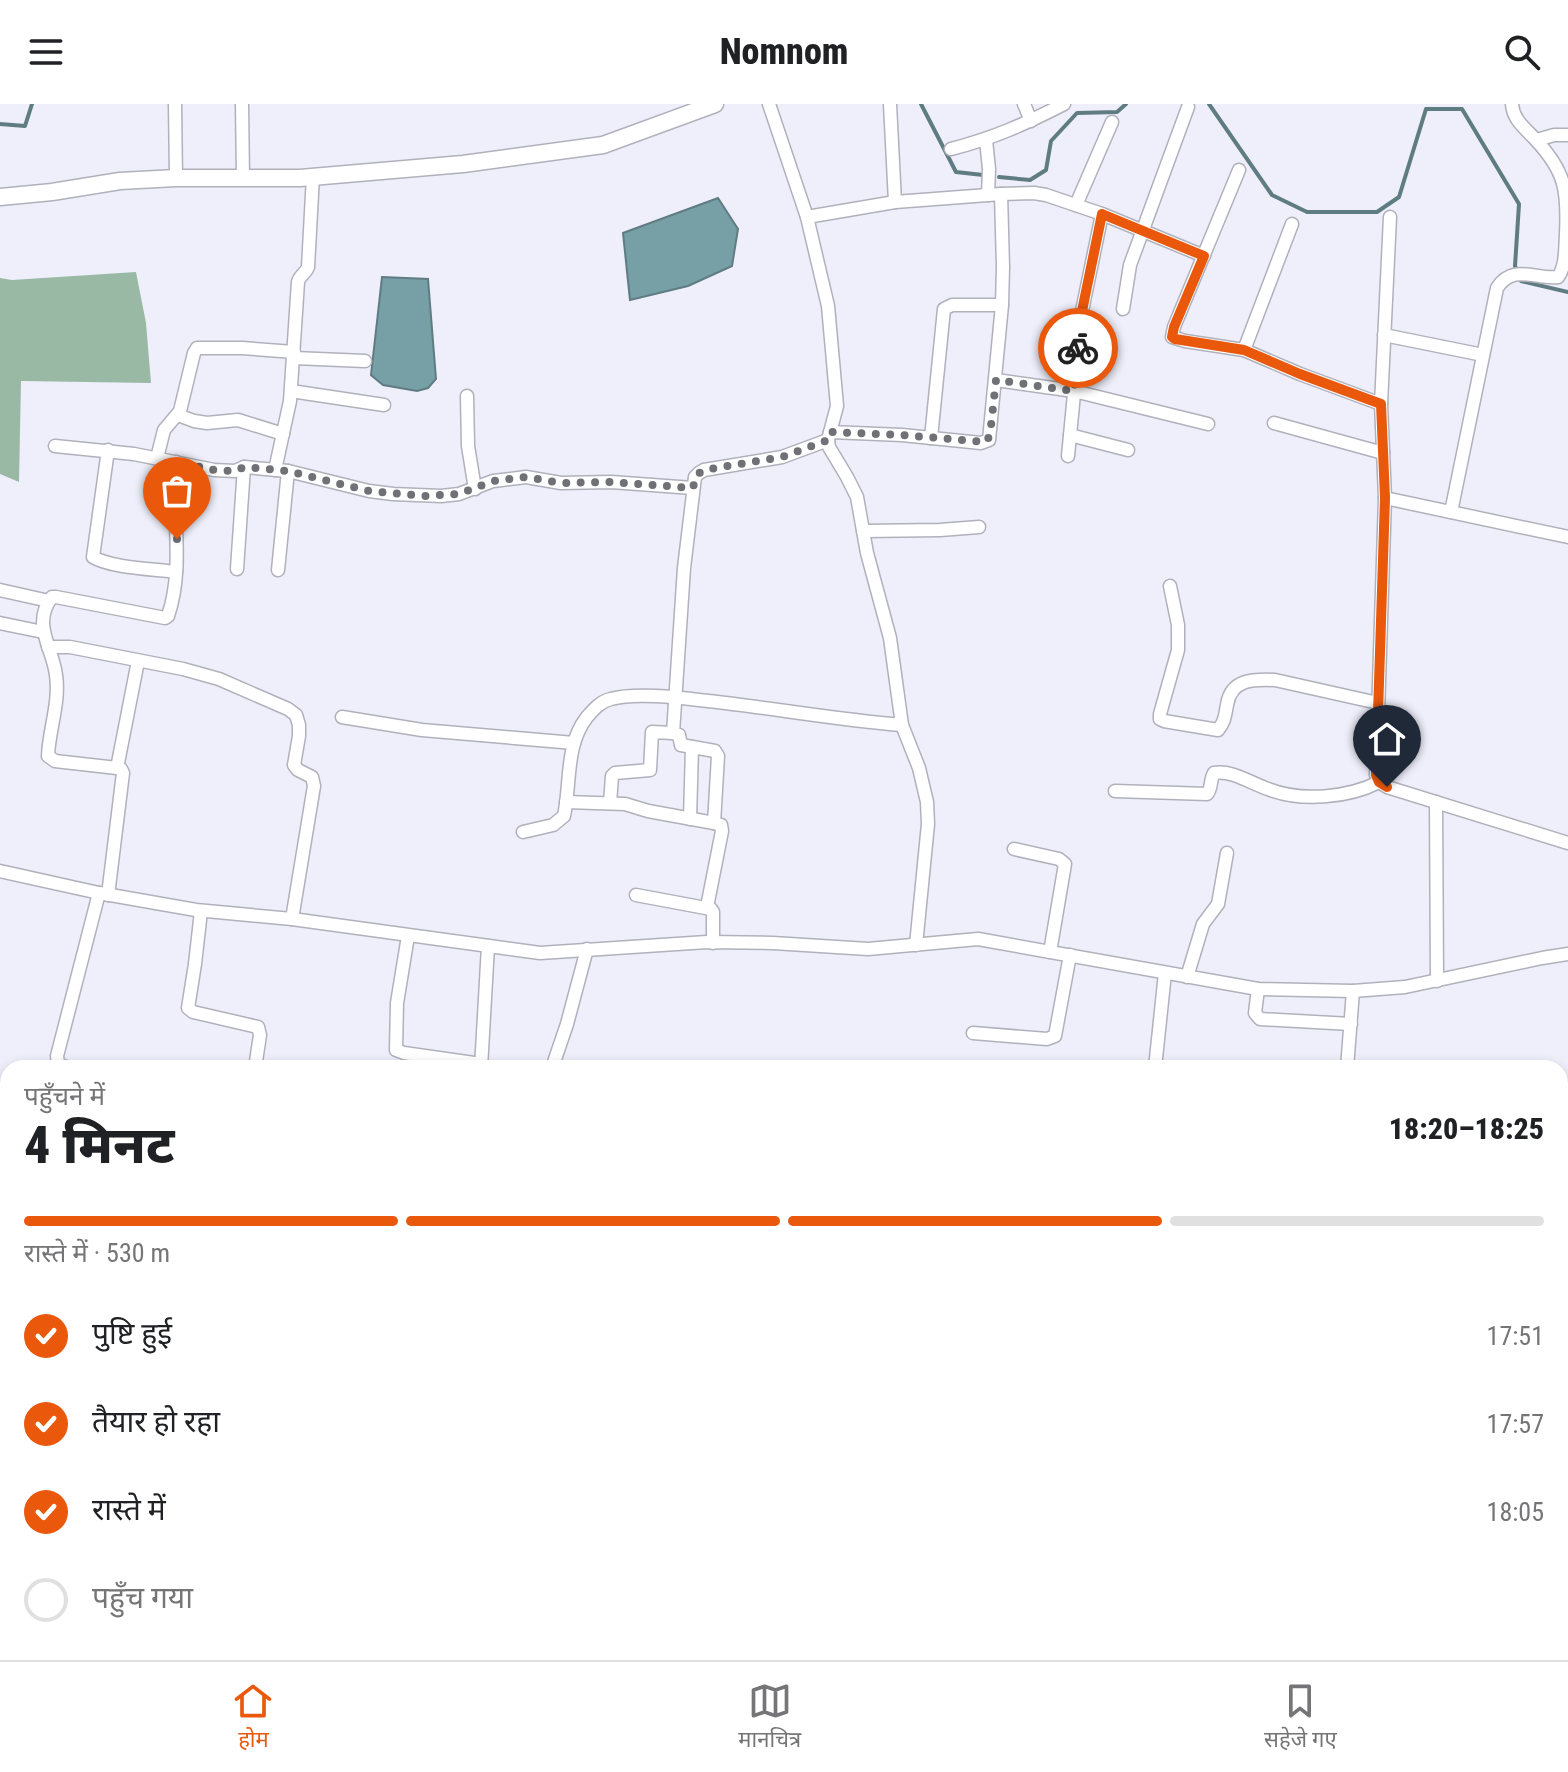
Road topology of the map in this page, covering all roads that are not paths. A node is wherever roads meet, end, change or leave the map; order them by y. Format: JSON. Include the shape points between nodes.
{"nodes":[{"id":1,"x":175,"y":104,"type":"edge"},
{"id":2,"x":242,"y":104,"type":"edge"},
{"id":3,"x":715,"y":104,"type":"edge"},
{"id":4,"x":769,"y":104,"type":"edge"},
{"id":5,"x":890,"y":104,"type":"edge"},
{"id":6,"x":1024,"y":104,"type":"edge"},
{"id":7,"x":1064,"y":104,"type":"edge"},
{"id":8,"x":1512,"y":104,"type":"edge"},
{"id":9,"x":1188,"y":107,"type":"dead end"},
{"id":10,"x":1031,"y":121,"type":"junction"},
{"id":11,"x":1112,"y":122,"type":"dead end"},
{"id":12,"x":1568,"y":135,"type":"edge"},
{"id":13,"x":986,"y":140,"type":"junction"},
{"id":14,"x":1537,"y":140,"type":"junction"},
{"id":15,"x":951,"y":149,"type":"dead end"},
{"id":16,"x":1239,"y":170,"type":"dead end"},
{"id":17,"x":313,"y":176,"type":"junction"},
{"id":18,"x":176,"y":178,"type":"junction"},
{"id":19,"x":243,"y":178,"type":"junction"},
{"id":20,"x":1001,"y":194,"type":"junction"},
{"id":21,"x":988,"y":195,"type":"junction"},
{"id":22,"x":0,"y":197,"type":"edge"},
{"id":23,"x":895,"y":202,"type":"junction"},
{"id":24,"x":1076,"y":205,"type":"junction"},
{"id":25,"x":1102,"y":214,"type":"junction"},
{"id":26,"x":807,"y":217,"type":"junction"},
{"id":27,"x":1390,"y":217,"type":"dead end"},
{"id":28,"x":1292,"y":224,"type":"dead end"},
{"id":29,"x":1142,"y":231,"type":"junction"},
{"id":30,"x":1204,"y":256,"type":"junction"},
{"id":31,"x":1002,"y":305,"type":"junction"},
{"id":32,"x":1123,"y":309,"type":"dead end"},
{"id":33,"x":1384,"y":335,"type":"junction"},
{"id":34,"x":1244,"y":350,"type":"junction"},
{"id":35,"x":294,"y":355,"type":"junction"},
{"id":36,"x":1483,"y":355,"type":"junction"},
{"id":37,"x":365,"y":361,"type":"dead end"},
{"id":38,"x":996,"y":380,"type":"junction"},
{"id":39,"x":291,"y":391,"type":"junction"},
{"id":40,"x":1074,"y":391,"type":"junction"},
{"id":41,"x":467,"y":396,"type":"dead end"},
{"id":42,"x":1381,"y":404,"type":"junction"},
{"id":43,"x":384,"y":405,"type":"dead end"},
{"id":44,"x":178,"y":415,"type":"junction"},
{"id":45,"x":1274,"y":423,"type":"dead end"},
{"id":46,"x":1208,"y":424,"type":"dead end"},
{"id":47,"x":283,"y":434,"type":"junction"},
{"id":48,"x":1070,"y":435,"type":"junction"},
{"id":49,"x":829,"y":436,"type":"junction"},
{"id":50,"x":931,"y":438,"type":"junction"},
{"id":51,"x":55,"y":446,"type":"dead end"},
{"id":52,"x":108,"y":450,"type":"junction"},
{"id":53,"x":1128,"y":450,"type":"dead end"},
{"id":54,"x":1383,"y":453,"type":"junction"},
{"id":55,"x":1068,"y":456,"type":"dead end"},
{"id":56,"x":157,"y":458,"type":"junction"},
{"id":57,"x":176,"y":462,"type":"junction"},
{"id":58,"x":244,"y":467,"type":"junction"},
{"id":59,"x":281,"y":470,"type":"junction"},
{"id":60,"x":693,"y":488,"type":"junction"},
{"id":61,"x":475,"y":489,"type":"junction"},
{"id":62,"x":1385,"y":498,"type":"junction"},
{"id":63,"x":1451,"y":512,"type":"junction"},
{"id":64,"x":979,"y":527,"type":"dead end"},
{"id":65,"x":863,"y":531,"type":"junction"},
{"id":66,"x":1568,"y":537,"type":"edge"},
{"id":67,"x":237,"y":569,"type":"dead end"},
{"id":68,"x":278,"y":570,"type":"dead end"},
{"id":69,"x":176,"y":572,"type":"junction"},
{"id":70,"x":1170,"y":586,"type":"dead end"},
{"id":71,"x":0,"y":590,"type":"edge"},
{"id":72,"x":49,"y":601,"type":"junction"},
{"id":73,"x":0,"y":623,"type":"edge"},
{"id":74,"x":43,"y":632,"type":"junction"},
{"id":75,"x":48,"y":647,"type":"junction"},
{"id":76,"x":138,"y":661,"type":"junction"},
{"id":77,"x":676,"y":697,"type":"junction"},
{"id":78,"x":1378,"y":703,"type":"junction"},
{"id":79,"x":342,"y":717,"type":"dead end"},
{"id":80,"x":902,"y":725,"type":"junction"},
{"id":81,"x":673,"y":733,"type":"junction"},
{"id":82,"x":574,"y":743,"type":"junction"},
{"id":83,"x":692,"y":747,"type":"junction"},
{"id":84,"x":117,"y":768,"type":"junction"},
{"id":85,"x":1379,"y":782,"type":"junction"},
{"id":86,"x":1115,"y":791,"type":"dead end"},
{"id":87,"x":566,"y":802,"type":"junction"},
{"id":88,"x":1436,"y":802,"type":"junction"},
{"id":89,"x":610,"y":803,"type":"junction"},
{"id":90,"x":690,"y":819,"type":"junction"},
{"id":91,"x":714,"y":823,"type":"junction"},
{"id":92,"x":523,"y":832,"type":"dead end"},
{"id":93,"x":1568,"y":843,"type":"edge"},
{"id":94,"x":1014,"y":849,"type":"dead end"},
{"id":95,"x":1227,"y":853,"type":"dead end"},
{"id":96,"x":0,"y":871,"type":"edge"},
{"id":97,"x":104,"y":894,"type":"junction"},
{"id":98,"x":636,"y":895,"type":"dead end"},
{"id":99,"x":707,"y":907,"type":"junction"},
{"id":100,"x":201,"y":911,"type":"junction"},
{"id":101,"x":292,"y":919,"type":"junction"},
{"id":102,"x":408,"y":936,"type":"junction"},
{"id":103,"x":713,"y":943,"type":"junction"},
{"id":104,"x":916,"y":945,"type":"junction"},
{"id":105,"x":488,"y":946,"type":"junction"},
{"id":106,"x":587,"y":949,"type":"junction"},
{"id":107,"x":1050,"y":952,"type":"junction"},
{"id":108,"x":1568,"y":954,"type":"edge"},
{"id":109,"x":1070,"y":955,"type":"junction"},
{"id":110,"x":1165,"y":973,"type":"junction"},
{"id":111,"x":1187,"y":977,"type":"junction"},
{"id":112,"x":1437,"y":981,"type":"junction"},
{"id":113,"x":1258,"y":989,"type":"junction"},
{"id":114,"x":1353,"y":991,"type":"junction"},
{"id":115,"x":1351,"y":1024,"type":"junction"},
{"id":116,"x":973,"y":1033,"type":"dead end"},
{"id":117,"x":58,"y":1060,"type":"edge"},
{"id":118,"x":256,"y":1060,"type":"edge"},
{"id":119,"x":445,"y":1060,"type":"edge"},
{"id":120,"x":481,"y":1060,"type":"edge"},
{"id":121,"x":555,"y":1060,"type":"edge"},
{"id":122,"x":1156,"y":1060,"type":"edge"},
{"id":123,"x":1348,"y":1060,"type":"edge"}],
"edges":[{"from":1,"to":18,"type":"street"},
{"from":2,"to":19,"type":"street"},
{"from":3,"to":17,"type":"street","via":[[603,145],[463,164]]},
{"from":4,"to":26,"type":"street"},
{"from":5,"to":23,"type":"street"},
{"from":6,"to":10,"type":"street"},
{"from":7,"to":10,"type":"street"},
{"from":8,"to":14,"type":"street","via":[[1519,123]]},
{"from":9,"to":29,"type":"street"},
{"from":10,"to":13,"type":"street"},
{"from":11,"to":24,"type":"street"},
{"from":12,"to":14,"type":"street"},
{"from":13,"to":15,"type":"street"},
{"from":13,"to":21,"type":"street"},
{"from":14,"to":36,"type":"street","via":[[1566,186],[1563,266],[1558,277],[1505,279],[1497,288]]},
{"from":16,"to":30,"type":"street"},
{"from":17,"to":19,"type":"street"},
{"from":17,"to":35,"type":"street","via":[[308,267],[298,282]]},
{"from":18,"to":19,"type":"street"},
{"from":18,"to":22,"type":"street"},
{"from":20,"to":21,"type":"street"},
{"from":20,"to":24,"type":"street","via":[[1034,193]]},
{"from":20,"to":31,"type":"street"},
{"from":21,"to":23,"type":"street"},
{"from":23,"to":26,"type":"street"},
{"from":24,"to":25,"type":"street"},
{"from":25,"to":29,"type":"street"},
{"from":25,"to":40,"type":"street","via":[[1082,311]]},
{"from":26,"to":49,"type":"street","via":[[828,306],[837,406]]},
{"from":27,"to":33,"type":"street"},
{"from":28,"to":34,"type":"street"},
{"from":29,"to":30,"type":"street"},
{"from":29,"to":32,"type":"street"},
{"from":30,"to":34,"type":"street","via":[[1172,337]]},
{"from":31,"to":38,"type":"street"},
{"from":31,"to":50,"type":"street","via":[[944,309]]},
{"from":33,"to":36,"type":"street"},
{"from":33,"to":42,"type":"street"},
{"from":34,"to":42,"type":"street"},
{"from":35,"to":37,"type":"street"},
{"from":35,"to":39,"type":"street"},
{"from":35,"to":44,"type":"street","via":[[197,348]]},
{"from":36,"to":63,"type":"street"},
{"from":38,"to":40,"type":"street"},
{"from":38,"to":50,"type":"street","via":[[989,440]]},
{"from":39,"to":43,"type":"street"},
{"from":39,"to":47,"type":"street"},
{"from":40,"to":46,"type":"street"},
{"from":40,"to":48,"type":"street"},
{"from":41,"to":61,"type":"street"},
{"from":42,"to":54,"type":"street"},
{"from":44,"to":47,"type":"street","via":[[207,423],[238,420]]},
{"from":44,"to":56,"type":"street","via":[[164,430]]},
{"from":45,"to":54,"type":"street"},
{"from":47,"to":59,"type":"street"},
{"from":48,"to":53,"type":"street"},
{"from":48,"to":55,"type":"street"},
{"from":49,"to":50,"type":"street"},
{"from":49,"to":60,"type":"street","via":[[782,457],[704,470],[695,477]]},
{"from":49,"to":65,"type":"street","via":[[829,447],[857,497]]},
{"from":51,"to":52,"type":"street"},
{"from":52,"to":56,"type":"street"},
{"from":52,"to":69,"type":"street","via":[[93,557]]},
{"from":54,"to":62,"type":"street"},
{"from":56,"to":57,"type":"street"},
{"from":57,"to":58,"type":"street","via":[[214,470]]},
{"from":57,"to":69,"type":"street"},
{"from":58,"to":59,"type":"street"},
{"from":58,"to":67,"type":"street"},
{"from":59,"to":61,"type":"street","via":[[393,494],[441,496]]},
{"from":59,"to":68,"type":"street"},
{"from":60,"to":61,"type":"street","via":[[526,477]]},
{"from":60,"to":77,"type":"street"},
{"from":62,"to":63,"type":"street"},
{"from":62,"to":78,"type":"street"},
{"from":63,"to":66,"type":"street"},
{"from":64,"to":65,"type":"street"},
{"from":65,"to":80,"type":"street","via":[[890,638]]},
{"from":69,"to":72,"type":"street","via":[[165,618],[56,597]]},
{"from":70,"to":78,"type":"street","via":[[1178,650],[1160,719],[1218,730],[1232,690],[1258,679]]},
{"from":71,"to":72,"type":"street"},
{"from":72,"to":74,"type":"street"},
{"from":73,"to":74,"type":"street"},
{"from":74,"to":75,"type":"street"},
{"from":75,"to":76,"type":"street"},
{"from":75,"to":84,"type":"street","via":[[57,692],[48,756]]},
{"from":76,"to":84,"type":"street"},
{"from":76,"to":101,"type":"street","via":[[219,679],[296,715],[294,765],[312,777],[314,786]]},
{"from":77,"to":80,"type":"street"},
{"from":77,"to":81,"type":"street"},
{"from":77,"to":82,"type":"street","via":[[620,697],[599,704]]},
{"from":78,"to":85,"type":"street"},
{"from":79,"to":82,"type":"street","via":[[422,730]]},
{"from":80,"to":104,"type":"street","via":[[927,802]]},
{"from":81,"to":83,"type":"street","via":[[681,745]]},
{"from":81,"to":89,"type":"street","via":[[652,732],[650,770],[612,776]]},
{"from":82,"to":87,"type":"street"},
{"from":83,"to":90,"type":"street"},
{"from":83,"to":91,"type":"street","via":[[718,756]]},
{"from":84,"to":97,"type":"street","via":[[124,779]]},
{"from":85,"to":86,"type":"street","via":[[1346,793],[1296,795],[1218,772],[1207,794]]},
{"from":85,"to":88,"type":"street"},
{"from":87,"to":89,"type":"street"},
{"from":87,"to":92,"type":"street","via":[[559,821]]},
{"from":88,"to":93,"type":"street"},
{"from":88,"to":112,"type":"street"},
{"from":89,"to":90,"type":"street"},
{"from":90,"to":91,"type":"street"},
{"from":91,"to":99,"type":"street","via":[[722,831]]},
{"from":94,"to":107,"type":"street","via":[[1065,864]]},
{"from":95,"to":111,"type":"street","via":[[1218,904],[1203,924]]},
{"from":96,"to":97,"type":"street"},
{"from":97,"to":100,"type":"street"},
{"from":97,"to":117,"type":"street"},
{"from":98,"to":99,"type":"street"},
{"from":99,"to":103,"type":"street","via":[[713,912]]},
{"from":100,"to":101,"type":"street"},
{"from":100,"to":118,"type":"street","via":[[188,1008],[258,1027]]},
{"from":101,"to":102,"type":"street"},
{"from":102,"to":105,"type":"street"},
{"from":102,"to":119,"type":"street","via":[[396,1050]]},
{"from":103,"to":104,"type":"street","via":[[868,949]]},
{"from":103,"to":106,"type":"street"},
{"from":104,"to":107,"type":"street","via":[[978,939]]},
{"from":105,"to":106,"type":"street","via":[[540,953]]},
{"from":105,"to":120,"type":"street"},
{"from":106,"to":121,"type":"street"},
{"from":107,"to":109,"type":"street"},
{"from":108,"to":112,"type":"street"},
{"from":109,"to":110,"type":"street"},
{"from":109,"to":116,"type":"street","via":[[1055,1036]]},
{"from":110,"to":111,"type":"street"},
{"from":110,"to":122,"type":"street"},
{"from":111,"to":113,"type":"street"},
{"from":112,"to":114,"type":"street"},
{"from":113,"to":114,"type":"street"},
{"from":113,"to":115,"type":"street","via":[[1255,1013],[1260,1019]]},
{"from":114,"to":115,"type":"street"},
{"from":115,"to":123,"type":"street"}]}
